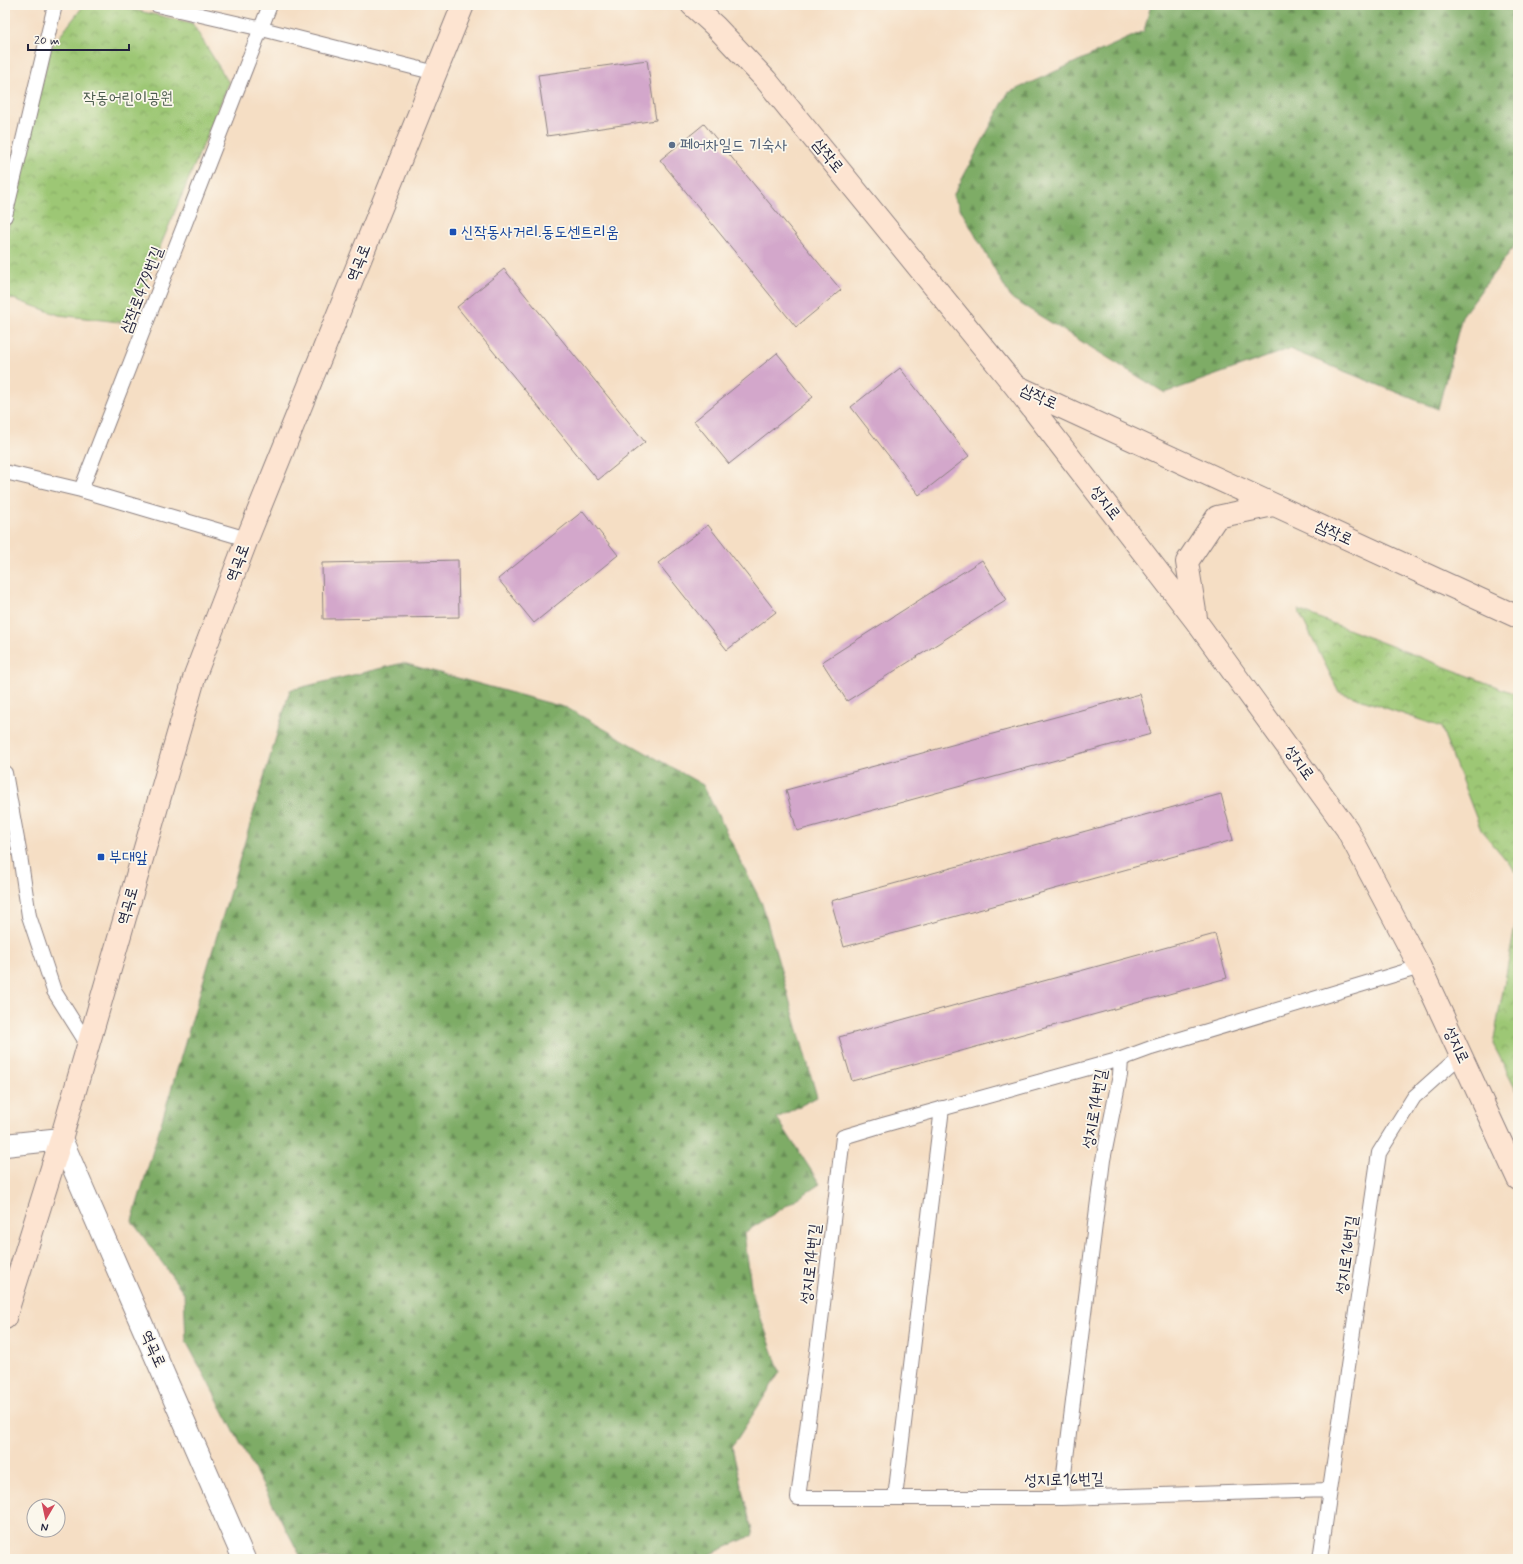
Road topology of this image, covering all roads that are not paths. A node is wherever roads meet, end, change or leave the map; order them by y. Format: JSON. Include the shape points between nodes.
{"nodes":[{"id":1,"x":55,"y":5,"type":"edge"},
{"id":2,"x":158,"y":5,"type":"edge"},
{"id":3,"x":270,"y":5,"type":"edge"},
{"id":4,"x":463,"y":5,"type":"edge"},
{"id":5,"x":692,"y":5,"type":"edge"},
{"id":6,"x":262,"y":29,"type":"junction"},
{"id":7,"x":436,"y":73,"type":"junction"},
{"id":8,"x":5,"y":216,"type":"edge"},
{"id":9,"x":1015,"y":386,"type":"junction"},
{"id":10,"x":5,"y":472,"type":"edge"},
{"id":11,"x":82,"y":490,"type":"junction"},
{"id":12,"x":1273,"y":505,"type":"junction"},
{"id":13,"x":247,"y":539,"type":"junction"},
{"id":14,"x":1518,"y":617,"type":"edge"},
{"id":15,"x":1196,"y":621,"type":"junction"},
{"id":16,"x":5,"y":773,"type":"edge"},
{"id":17,"x":1420,"y":967,"type":"junction"},
{"id":18,"x":88,"y":1045,"type":"junction"},
{"id":19,"x":1461,"y":1055,"type":"junction"},
{"id":20,"x":1121,"y":1059,"type":"junction"},
{"id":21,"x":942,"y":1108,"type":"junction"},
{"id":22,"x":61,"y":1138,"type":"junction"},
{"id":23,"x":5,"y":1145,"type":"edge"},
{"id":24,"x":1518,"y":1179,"type":"edge"},
{"id":25,"x":5,"y":1318,"type":"edge"},
{"id":26,"x":1330,"y":1490,"type":"junction"},
{"id":27,"x":798,"y":1498,"type":"joint"},
{"id":28,"x":895,"y":1498,"type":"junction"},
{"id":29,"x":1061,"y":1498,"type":"junction"},
{"id":30,"x":244,"y":1559,"type":"edge"},
{"id":31,"x":1320,"y":1559,"type":"edge"}],
"edges":[{"from":1,"to":8,"type":"lane"},
{"from":2,"to":6,"type":"lane"},
{"from":3,"to":6,"type":"lane","name":"삼작로479번길"},
{"from":4,"to":7,"type":"street","name":"역곡로"},
{"from":5,"to":9,"type":"street","name":"삼작로","via":[[766,80]]},
{"from":6,"to":7,"type":"lane"},
{"from":6,"to":11,"type":"lane","name":"삼작로479번길"},
{"from":7,"to":13,"type":"street","name":"역곡로"},
{"from":9,"to":12,"type":"street","name":"삼작로"},
{"from":9,"to":15,"type":"street","name":"성지로"},
{"from":10,"to":11,"type":"lane"},
{"from":11,"to":13,"type":"lane"},
{"from":12,"to":14,"type":"street","name":"삼작로"},
{"from":12,"to":15,"type":"street","via":[[1217,516],[1187,562]]},
{"from":13,"to":18,"type":"street","name":"역곡로","via":[[195,674]]},
{"from":15,"to":17,"type":"street","name":"성지로","via":[[1346,829]]},
{"from":16,"to":18,"type":"lane","via":[[29,916],[54,991]]},
{"from":17,"to":19,"type":"street","name":"성지로"},
{"from":17,"to":20,"type":"lane","name":"성지로14번길"},
{"from":18,"to":22,"type":"street","name":"역곡로"},
{"from":19,"to":24,"type":"street","name":"성지로"},
{"from":19,"to":26,"type":"lane","name":"성지로16번길","via":[[1414,1097],[1379,1153]]},
{"from":20,"to":21,"type":"lane","name":"성지로14번길"},
{"from":20,"to":29,"type":"lane","name":"성지로14번길","via":[[1103,1160]]},
{"from":21,"to":27,"type":"lane","name":"성지로14번길","via":[[843,1137]]},
{"from":21,"to":28,"type":"lane"},
{"from":22,"to":23,"type":"street"},
{"from":22,"to":25,"type":"street","name":"역곡로"},
{"from":22,"to":30,"type":"street","name":"역곡로"},
{"from":26,"to":29,"type":"lane","name":"성지로16번길"},
{"from":26,"to":31,"type":"lane","name":"성지로16번길"},
{"from":27,"to":28,"type":"lane","name":"성지로16번길"},
{"from":28,"to":29,"type":"lane","name":"성지로16번길"}]}
